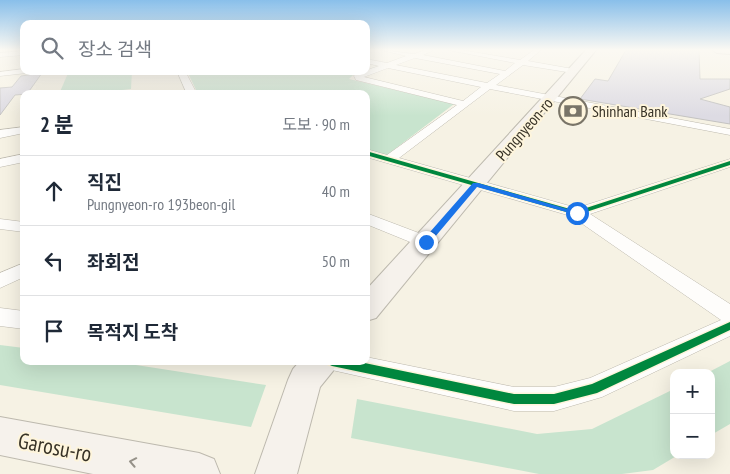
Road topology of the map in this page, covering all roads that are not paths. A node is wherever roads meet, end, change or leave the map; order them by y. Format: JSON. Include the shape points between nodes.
{"nodes":[{"id":1,"x":15,"y":72,"type":"edge"},
{"id":2,"x":421,"y":72,"type":"edge"},
{"id":3,"x":500,"y":72,"type":"edge"},
{"id":4,"x":573,"y":72,"type":"edge"},
{"id":5,"x":505,"y":73,"type":"joint"},
{"id":6,"x":0,"y":74,"type":"edge"},
{"id":7,"x":184,"y":75,"type":"edge"},
{"id":8,"x":361,"y":75,"type":"edge"},
{"id":9,"x":489,"y":87,"type":"junction"},
{"id":10,"x":190,"y":90,"type":"edge"},
{"id":11,"x":550,"y":99,"type":"junction"},
{"id":12,"x":465,"y":104,"type":"junction"},
{"id":13,"x":20,"y":131,"type":"edge"},
{"id":14,"x":730,"y":132,"type":"edge"},
{"id":15,"x":0,"y":134,"type":"edge"},
{"id":16,"x":370,"y":154,"type":"edge"},
{"id":17,"x":20,"y":159,"type":"edge"},
{"id":18,"x":389,"y":160,"type":"junction"},
{"id":19,"x":0,"y":163,"type":"edge"},
{"id":20,"x":730,"y":163,"type":"edge"},
{"id":21,"x":476,"y":185,"type":"junction"},
{"id":22,"x":577,"y":213,"type":"junction"},
{"id":23,"x":20,"y":217,"type":"edge"},
{"id":24,"x":370,"y":220,"type":"edge"},
{"id":25,"x":1,"y":224,"type":"edge"},
{"id":26,"x":20,"y":226,"type":"edge"},
{"id":27,"x":426,"y":242,"type":"junction"},
{"id":28,"x":20,"y":271,"type":"edge"},
{"id":29,"x":0,"y":281,"type":"edge"},
{"id":30,"x":370,"y":305,"type":"edge"},
{"id":31,"x":730,"y":315,"type":"edge"},
{"id":32,"x":0,"y":317,"type":"edge"},
{"id":33,"x":20,"y":320,"type":"edge"},
{"id":34,"x":730,"y":326,"type":"edge"},
{"id":35,"x":318,"y":365,"type":"edge"},
{"id":36,"x":351,"y":365,"type":"edge"},
{"id":37,"x":0,"y":436,"type":"edge"},
{"id":38,"x":198,"y":474,"type":"edge"},
{"id":39,"x":276,"y":474,"type":"edge"}],
"edges":[{"from":1,"to":6,"type":"street"},
{"from":2,"to":9,"type":"street"},
{"from":3,"to":5,"type":"street"},
{"from":4,"to":11,"type":"street","name":"Pungnyeon-ro"},
{"from":5,"to":9,"type":"street"},
{"from":7,"to":10,"type":"street"},
{"from":8,"to":12,"type":"street","via":[[359,78]]},
{"from":9,"to":11,"type":"street"},
{"from":9,"to":12,"type":"street"},
{"from":11,"to":14,"type":"street"},
{"from":11,"to":21,"type":"street","name":"Pungnyeon-ro"},
{"from":12,"to":18,"type":"street"},
{"from":13,"to":15,"type":"street"},
{"from":16,"to":18,"type":"street"},
{"from":17,"to":19,"type":"street"},
{"from":18,"to":21,"type":"street"},
{"from":20,"to":22,"type":"street"},
{"from":21,"to":22,"type":"street"},
{"from":21,"to":27,"type":"street","name":"Pungnyeon-ro"},
{"from":22,"to":31,"type":"street"},
{"from":23,"to":25,"type":"street"},
{"from":24,"to":27,"type":"street"},
{"from":25,"to":26,"type":"street"},
{"from":27,"to":30,"type":"street","name":"Pungnyeon-ro"},
{"from":28,"to":29,"type":"street"},
{"from":32,"to":33,"type":"street"},
{"from":34,"to":36,"type":"street","via":[[593,389],[554,399],[514,399]]},
{"from":35,"to":39,"type":"street","via":[[305,380]]},
{"from":38,"to":37,"type":"street","name":"Garosu-ro","one_way":true}]}
